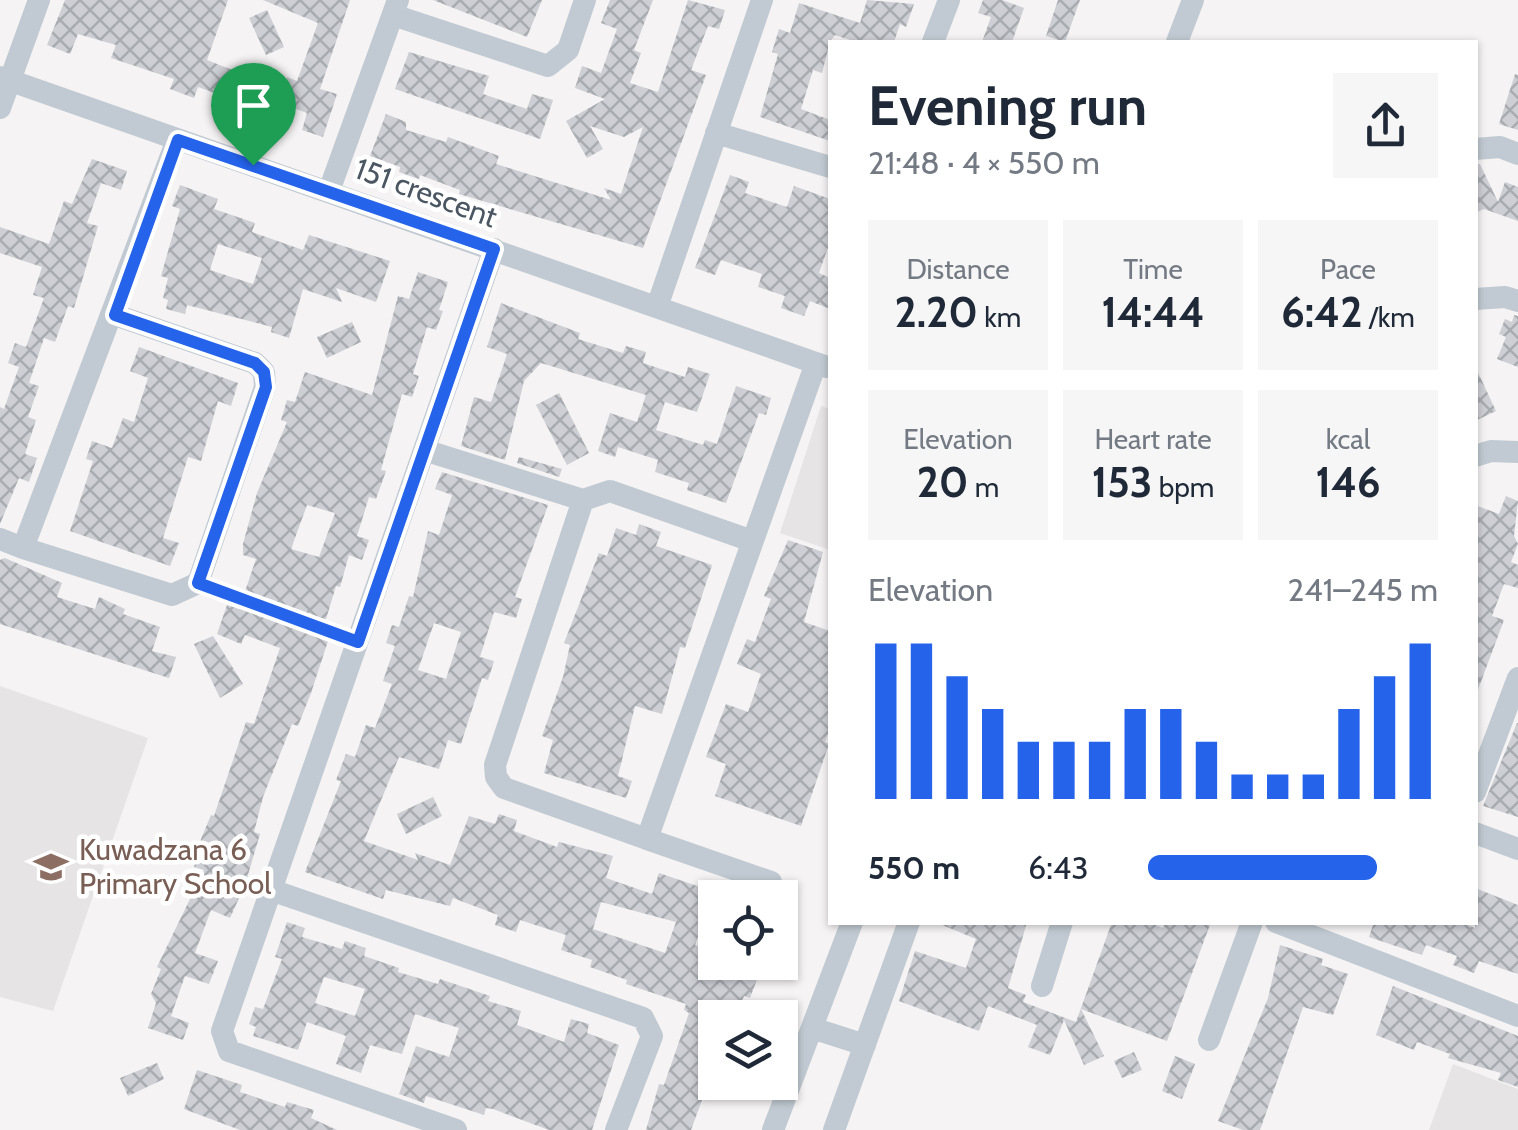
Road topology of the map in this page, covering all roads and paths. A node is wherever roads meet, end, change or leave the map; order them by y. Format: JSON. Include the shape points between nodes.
{"nodes":[{"id":1,"x":39,"y":0,"type":"edge"},
{"id":2,"x":584,"y":0,"type":"edge"},
{"id":3,"x":762,"y":0,"type":"edge"},
{"id":4,"x":949,"y":0,"type":"edge"},
{"id":5,"x":1193,"y":0,"type":"edge"},
{"id":6,"x":395,"y":8,"type":"edge"},
{"id":7,"x":934,"y":40,"type":"edge"},
{"id":8,"x":1179,"y":40,"type":"edge"},
{"id":9,"x":5,"y":79,"type":"edge"},
{"id":10,"x":0,"y":108,"type":"edge"},
{"id":11,"x":716,"y":132,"type":"junction"},
{"id":12,"x":178,"y":140,"type":"junction"},
{"id":13,"x":1478,"y":149,"type":"edge"},
{"id":14,"x":1518,"y":154,"type":"edge"},
{"id":15,"x":828,"y":166,"type":"edge"},
{"id":16,"x":329,"y":191,"type":"junction"},
{"id":17,"x":494,"y":249,"type":"junction"},
{"id":18,"x":1478,"y":299,"type":"edge"},
{"id":19,"x":1518,"y":302,"type":"edge"},
{"id":20,"x":657,"y":307,"type":"junction"},
{"id":21,"x":115,"y":315,"type":"junction"},
{"id":22,"x":823,"y":366,"type":"edge"},
{"id":23,"x":424,"y":450,"type":"junction"},
{"id":24,"x":1518,"y":452,"type":"edge"},
{"id":25,"x":1478,"y":455,"type":"edge"},
{"id":26,"x":583,"y":500,"type":"junction"},
{"id":27,"x":0,"y":539,"type":"edge"},
{"id":28,"x":752,"y":541,"type":"junction"},
{"id":29,"x":23,"y":548,"type":"junction"},
{"id":30,"x":198,"y":583,"type":"junction"},
{"id":31,"x":358,"y":642,"type":"junction"},
{"id":32,"x":1518,"y":678,"type":"edge"},
{"id":33,"x":1478,"y":784,"type":"edge"},
{"id":34,"x":1478,"y":834,"type":"edge"},
{"id":35,"x":647,"y":838,"type":"junction"},
{"id":36,"x":1518,"y":849,"type":"edge"},
{"id":37,"x":765,"y":880,"type":"edge"},
{"id":38,"x":271,"y":890,"type":"junction"},
{"id":39,"x":851,"y":925,"type":"edge"},
{"id":40,"x":908,"y":925,"type":"edge"},
{"id":41,"x":1061,"y":925,"type":"edge"},
{"id":42,"x":1251,"y":925,"type":"edge"},
{"id":43,"x":1284,"y":925,"type":"edge"},
{"id":44,"x":1042,"y":986,"type":"dead end"},
{"id":45,"x":1518,"y":1016,"type":"edge"},
{"id":46,"x":812,"y":1028,"type":"junction"},
{"id":47,"x":1209,"y":1040,"type":"dead end"},
{"id":48,"x":864,"y":1045,"type":"junction"},
{"id":49,"x":456,"y":1130,"type":"edge"},
{"id":50,"x":616,"y":1130,"type":"edge"},
{"id":51,"x":773,"y":1130,"type":"edge"},
{"id":52,"x":834,"y":1130,"type":"edge"}],
"edges":[{"from":1,"to":9,"type":"street"},
{"from":2,"to":6,"type":"street","via":[[568,50],[548,66]]},
{"from":3,"to":11,"type":"street"},
{"from":4,"to":7,"type":"street"},
{"from":5,"to":8,"type":"street"},
{"from":6,"to":16,"type":"street"},
{"from":9,"to":10,"type":"street"},
{"from":9,"to":12,"type":"street","name":"151 crescent"},
{"from":11,"to":15,"type":"street"},
{"from":11,"to":20,"type":"street"},
{"from":12,"to":16,"type":"street","name":"151 crescent"},
{"from":12,"to":21,"type":"street"},
{"from":13,"to":14,"type":"street"},
{"from":16,"to":17,"type":"street","name":"151 crescent"},
{"from":17,"to":20,"type":"street","name":"151 crescent"},
{"from":17,"to":23,"type":"street"},
{"from":18,"to":19,"type":"street"},
{"from":20,"to":22,"type":"street","name":"151 crescent"},
{"from":21,"to":29,"type":"street"},
{"from":21,"to":30,"type":"street","via":[[255,363],[264,372],[266,387]]},
{"from":22,"to":28,"type":"street"},
{"from":23,"to":26,"type":"street"},
{"from":23,"to":31,"type":"street"},
{"from":24,"to":25,"type":"street"},
{"from":26,"to":28,"type":"street","via":[[610,491]]},
{"from":26,"to":35,"type":"street","via":[[496,777],[504,788]]},
{"from":27,"to":29,"type":"street"},
{"from":28,"to":35,"type":"street"},
{"from":29,"to":30,"type":"street","via":[[172,595]]},
{"from":30,"to":31,"type":"path"},
{"from":31,"to":38,"type":"street"},
{"from":32,"to":33,"type":"street"},
{"from":34,"to":36,"type":"street"},
{"from":35,"to":37,"type":"street"},
{"from":38,"to":49,"type":"street","via":[[222,1031],[229,1050]]},
{"from":38,"to":50,"type":"street","via":[[643,1018],[652,1036]]},
{"from":39,"to":46,"type":"street"},
{"from":40,"to":48,"type":"street"},
{"from":41,"to":44,"type":"street"},
{"from":42,"to":47,"type":"street"},
{"from":43,"to":45,"type":"street"},
{"from":46,"to":48,"type":"street"},
{"from":46,"to":51,"type":"street"},
{"from":48,"to":52,"type":"street"}]}
